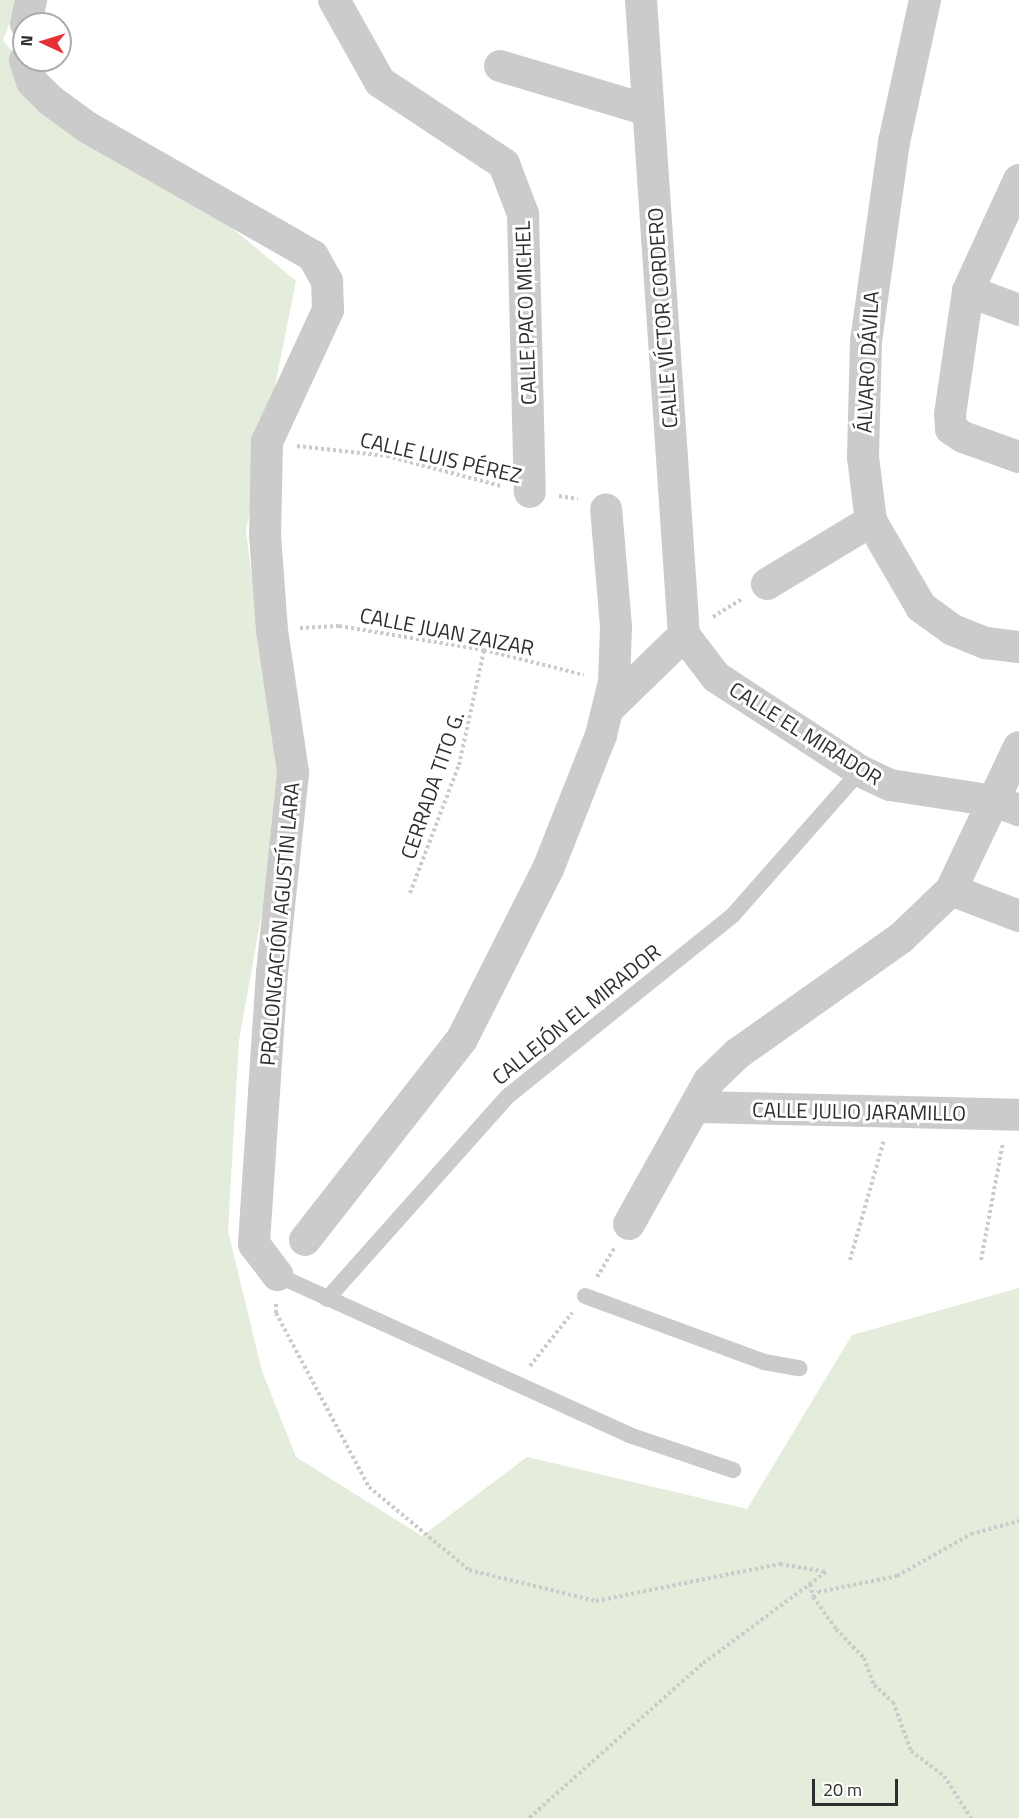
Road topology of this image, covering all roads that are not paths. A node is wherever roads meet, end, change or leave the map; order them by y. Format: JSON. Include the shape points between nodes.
{"nodes":[{"id":1,"x":334,"y":0,"type":"edge"},
{"id":2,"x":641,"y":0,"type":"edge"},
{"id":3,"x":925,"y":0,"type":"edge"},
{"id":4,"x":500,"y":66,"type":"dead end"},
{"id":5,"x":29,"y":72,"type":"edge"},
{"id":6,"x":648,"y":110,"type":"junction"},
{"id":7,"x":1019,"y":180,"type":"edge"},
{"id":8,"x":968,"y":291,"type":"junction"},
{"id":9,"x":1019,"y":310,"type":"edge"},
{"id":10,"x":1019,"y":457,"type":"edge"},
{"id":11,"x":530,"y":492,"type":"road end"},
{"id":12,"x":606,"y":509,"type":"road end"},
{"id":13,"x":871,"y":521,"type":"junction"},
{"id":14,"x":767,"y":584,"type":"road end"},
{"id":15,"x":684,"y":635,"type":"junction"},
{"id":16,"x":1019,"y":647,"type":"edge"},
{"id":17,"x":612,"y":694,"type":"junction"},
{"id":18,"x":1019,"y":747,"type":"edge"},
{"id":19,"x":860,"y":771,"type":"junction"},
{"id":20,"x":1007,"y":805,"type":"edge"},
{"id":21,"x":951,"y":890,"type":"junction"},
{"id":22,"x":1019,"y":916,"type":"edge"},
{"id":23,"x":698,"y":1107,"type":"junction"},
{"id":24,"x":1014,"y":1114,"type":"edge"},
{"id":25,"x":629,"y":1224,"type":"dead end"},
{"id":26,"x":305,"y":1240,"type":"dead end"},
{"id":27,"x":277,"y":1275,"type":"joint"},
{"id":28,"x":585,"y":1296,"type":"dead end"},
{"id":29,"x":327,"y":1299,"type":"junction"},
{"id":30,"x":799,"y":1368,"type":"dead end"},
{"id":31,"x":733,"y":1470,"type":"dead end"}],
"edges":[{"from":1,"to":11,"type":"street","name":"CALLE PACO MICHEL","via":[[380,82],[504,165],[523,214]]},
{"from":2,"to":6,"type":"street","name":"CALLE VÍCTOR CORDERO"},
{"from":3,"to":13,"type":"street","name":"ÁLVARO DÁVILA","via":[[894,142],[866,341],[863,457]]},
{"from":4,"to":6,"type":"street"},
{"from":5,"to":27,"type":"street","name":"PROLONGACIÓN AGUSTÍN LARA","via":[[32,82],[87,127],[313,256],[327,281],[328,310],[267,442],[265,535],[272,630],[293,773],[272,972],[254,1244]]},
{"from":6,"to":15,"type":"street","name":"CALLE VÍCTOR CORDERO"},
{"from":7,"to":8,"type":"street"},
{"from":8,"to":9,"type":"street"},
{"from":8,"to":10,"type":"street","via":[[951,429]]},
{"from":12,"to":17,"type":"street","via":[[616,616]]},
{"from":13,"to":14,"type":"street"},
{"from":13,"to":16,"type":"street","name":"ÁLVARO DÁVILA","via":[[921,607],[953,630],[986,643]]},
{"from":15,"to":17,"type":"street"},
{"from":15,"to":19,"type":"street","name":"CALLE EL MIRADOR","via":[[716,677]]},
{"from":17,"to":26,"type":"street","via":[[548,869],[462,1039]]},
{"from":18,"to":20,"type":"street"},
{"from":19,"to":20,"type":"street","name":"CALLE EL MIRADOR","via":[[890,785]]},
{"from":19,"to":29,"type":"lane","name":"CALLEJÓN EL MIRADOR","via":[[733,915],[508,1096]]},
{"from":20,"to":21,"type":"street"},
{"from":21,"to":22,"type":"street"},
{"from":21,"to":23,"type":"street","via":[[901,938],[737,1054],[710,1081]]},
{"from":23,"to":24,"type":"street","name":"CALLE JULIO JARAMILLO"},
{"from":23,"to":25,"type":"street"},
{"from":27,"to":29,"type":"lane"},
{"from":28,"to":30,"type":"lane","via":[[764,1362]]},
{"from":29,"to":31,"type":"lane","via":[[620,1431]]}]}
